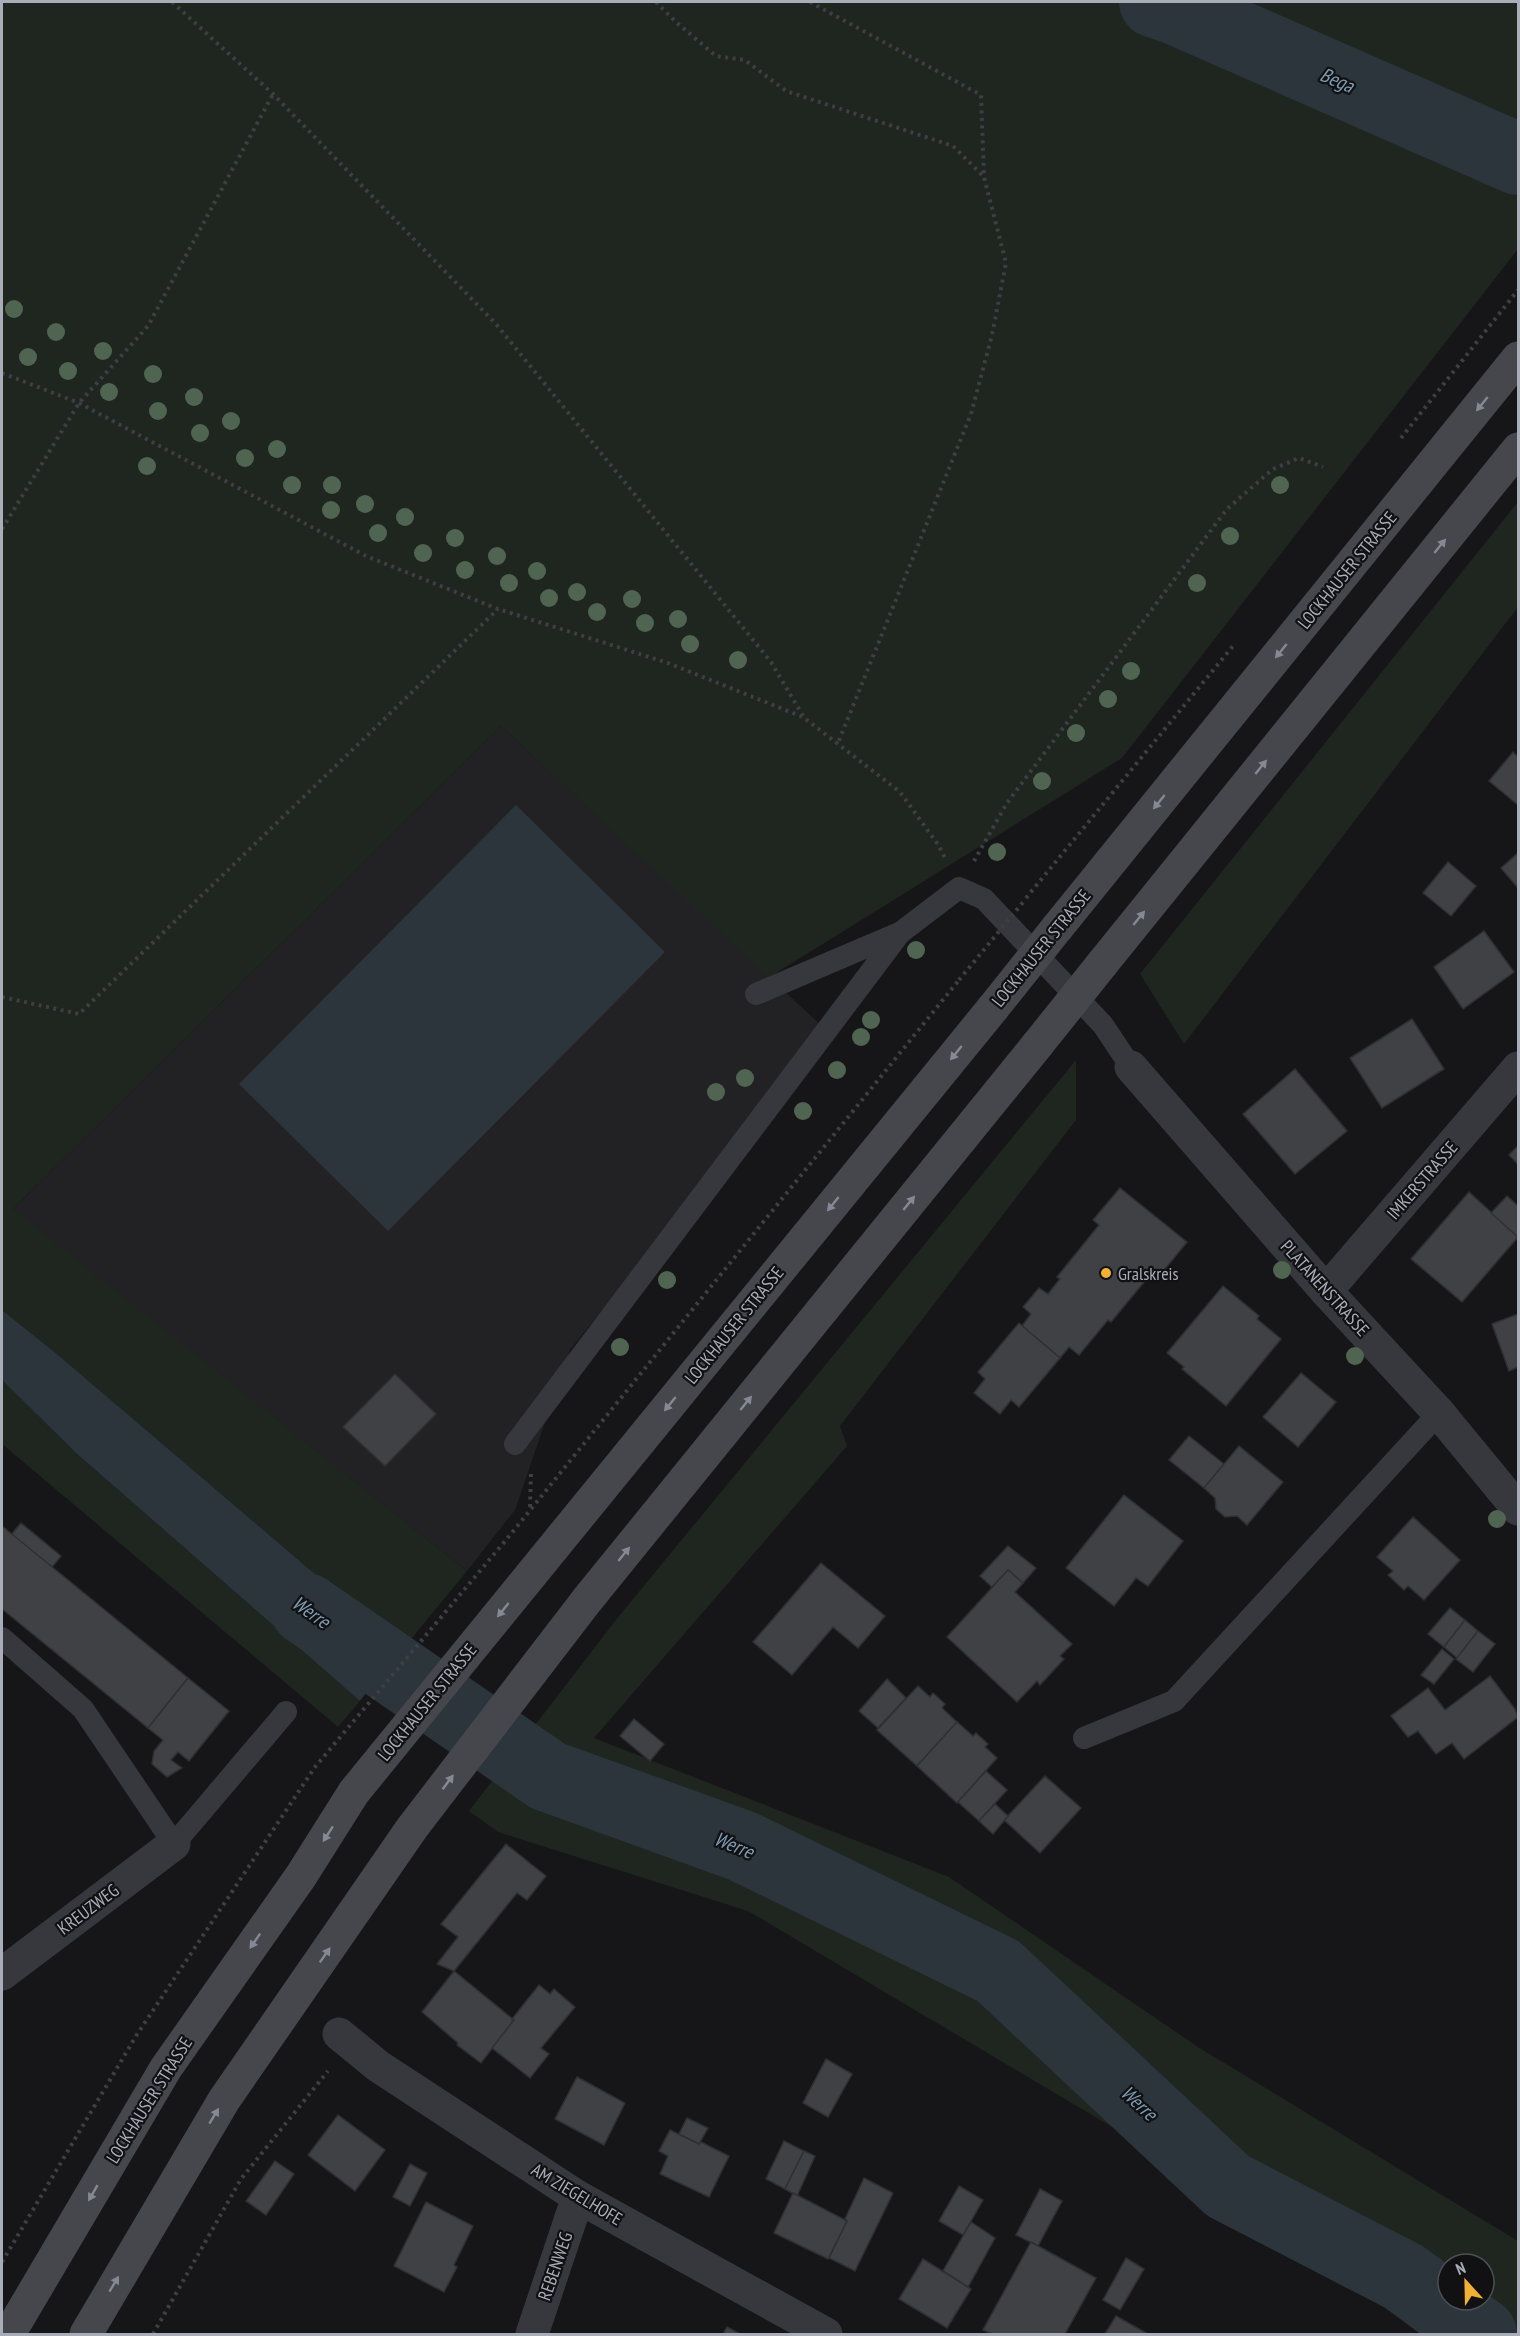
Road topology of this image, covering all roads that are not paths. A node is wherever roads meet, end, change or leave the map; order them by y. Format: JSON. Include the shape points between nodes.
{"nodes":[{"id":1,"x":1518,"y":358,"type":"edge"},
{"id":2,"x":1518,"y":449,"type":"edge"},
{"id":3,"x":900,"y":933,"type":"junction"},
{"id":4,"x":756,"y":994,"type":"dead end"},
{"id":5,"x":1131,"y":1067,"type":"joint"},
{"id":6,"x":1518,"y":1068,"type":"edge"},
{"id":7,"x":1326,"y":1291,"type":"junction"},
{"id":8,"x":1439,"y":1413,"type":"junction"},
{"id":9,"x":515,"y":1444,"type":"dead end"},
{"id":10,"x":1518,"y":1509,"type":"edge"},
{"id":11,"x":2,"y":1638,"type":"edge"},
{"id":12,"x":286,"y":1712,"type":"dead end"},
{"id":13,"x":1084,"y":1738,"type":"dead end"},
{"id":14,"x":174,"y":1845,"type":"junction"},
{"id":15,"x":2,"y":1974,"type":"edge"},
{"id":16,"x":339,"y":2034,"type":"dead end"},
{"id":17,"x":578,"y":2197,"type":"junction"},
{"id":18,"x":9,"y":2334,"type":"edge"},
{"id":19,"x":86,"y":2334,"type":"edge"},
{"id":20,"x":532,"y":2334,"type":"edge"},
{"id":21,"x":826,"y":2334,"type":"edge"}],
"edges":[{"from":1,"to":18,"type":"main road","name":"LOCKHAUSER STRASSE","one_way":true,"bridge":true,"via":[[354,1792],[301,1876],[166,2068]]},
{"from":19,"to":2,"type":"main road","one_way":true,"bridge":true,"via":[[224,2100],[412,1828],[587,1600]]},
{"from":3,"to":4,"type":"lane"},
{"from":3,"to":5,"type":"lane","via":[[958,888],[984,899],[1103,1025]]},
{"from":3,"to":9,"type":"lane"},
{"from":5,"to":7,"type":"street","name":"PLATANENSTRASSE"},
{"from":6,"to":7,"type":"street","name":"IMKERSTRASSE"},
{"from":7,"to":8,"type":"street","name":"PLATANENSTRASSE"},
{"from":8,"to":10,"type":"street","name":"PLATANENSTRASSE"},
{"from":8,"to":13,"type":"lane","via":[[1174,1701]]},
{"from":11,"to":14,"type":"lane","via":[[83,1709]]},
{"from":12,"to":14,"type":"lane"},
{"from":14,"to":15,"type":"street","name":"KREUZWEG"},
{"from":16,"to":17,"type":"street","name":"AM ZIEGELHOFE","via":[[378,2066]]},
{"from":17,"to":20,"type":"street","name":"REBENWEG"},
{"from":17,"to":21,"type":"street","name":"AM ZIEGELHOFE"}]}
